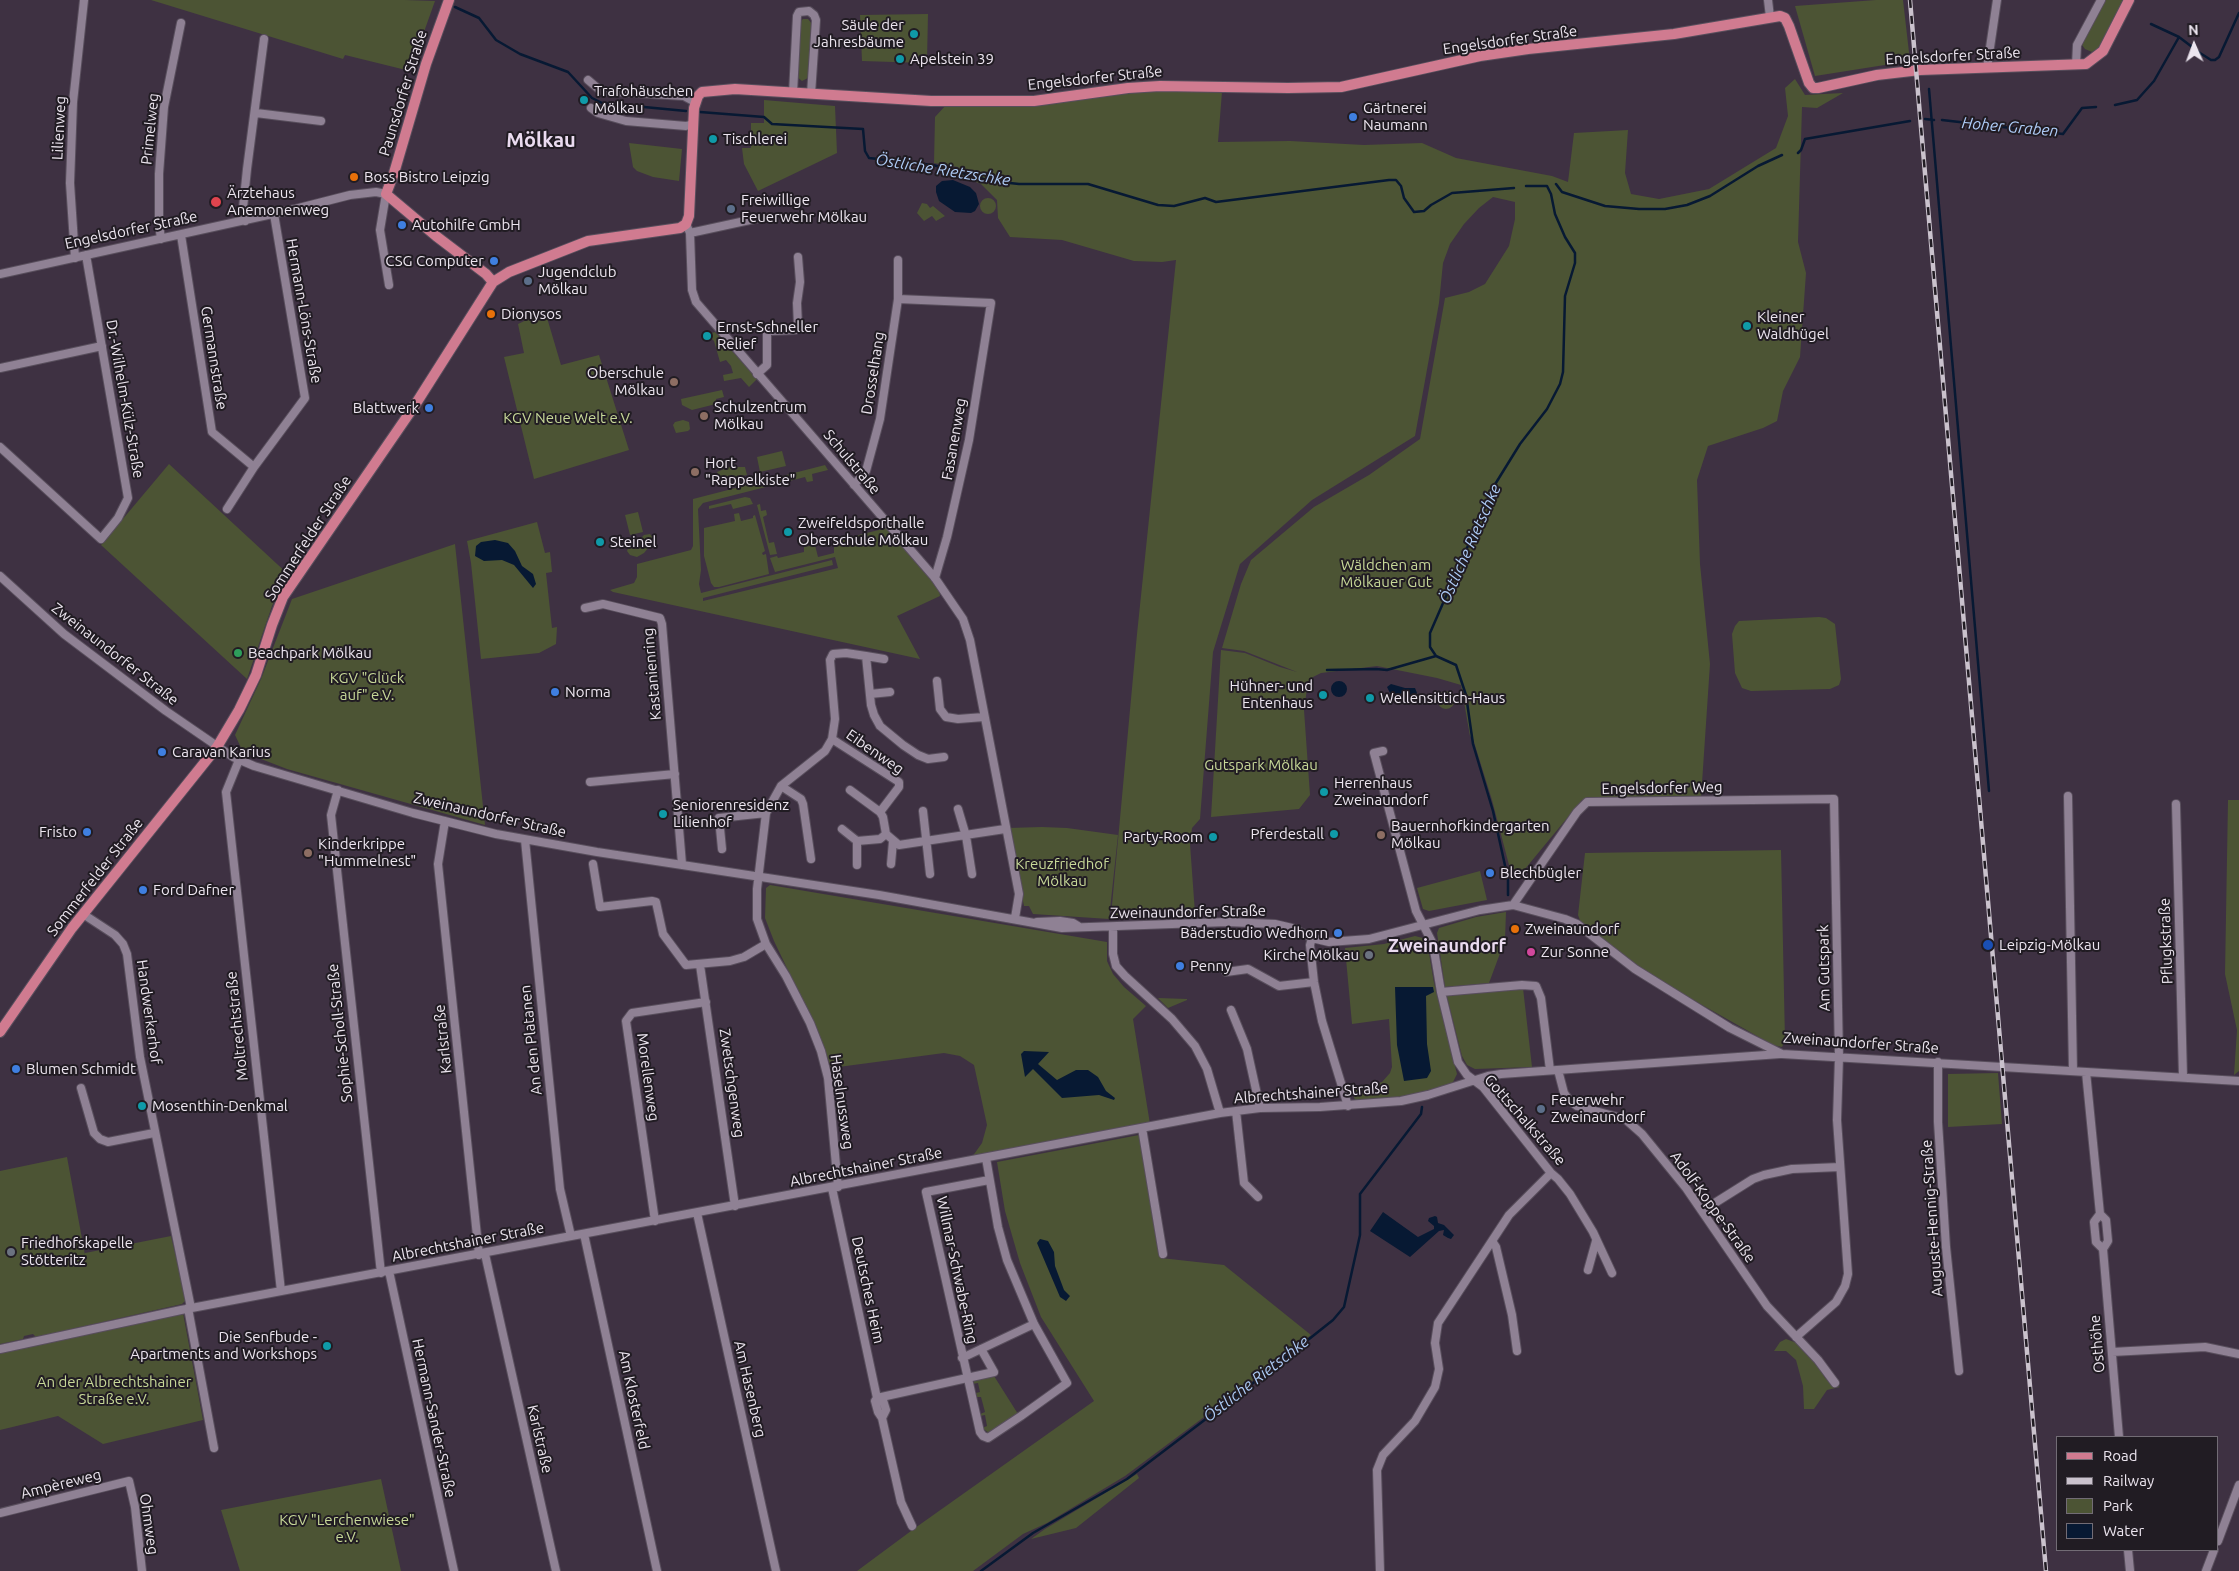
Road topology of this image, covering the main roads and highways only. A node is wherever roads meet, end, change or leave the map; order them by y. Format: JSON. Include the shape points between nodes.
{"nodes":[{"id":1,"x":449,"y":0,"type":"edge"},
{"id":2,"x":2129,"y":0,"type":"edge"},
{"id":3,"x":493,"y":282,"type":"junction"},
{"id":4,"x":0,"y":1032,"type":"edge"}],
"edges":[{"from":1,"to":3,"type":"main road","name":"Paunsdorfer Straße","via":[[386,194]]},
{"from":2,"to":3,"type":"main road","name":"Engelsdorfer Straße","via":[[2103,51],[2086,64],[1920,70],[1815,88],[1809,83],[1785,18],[1780,16],[1674,34],[1480,56],[1342,86],[1160,86],[1034,100],[931,101],[710,90],[702,92],[694,112],[688,229],[588,241],[509,272]]},
{"from":3,"to":4,"type":"main road","name":"Sommerfelder Straße","via":[[415,406],[283,598],[256,675],[217,747],[84,914]]}]}
